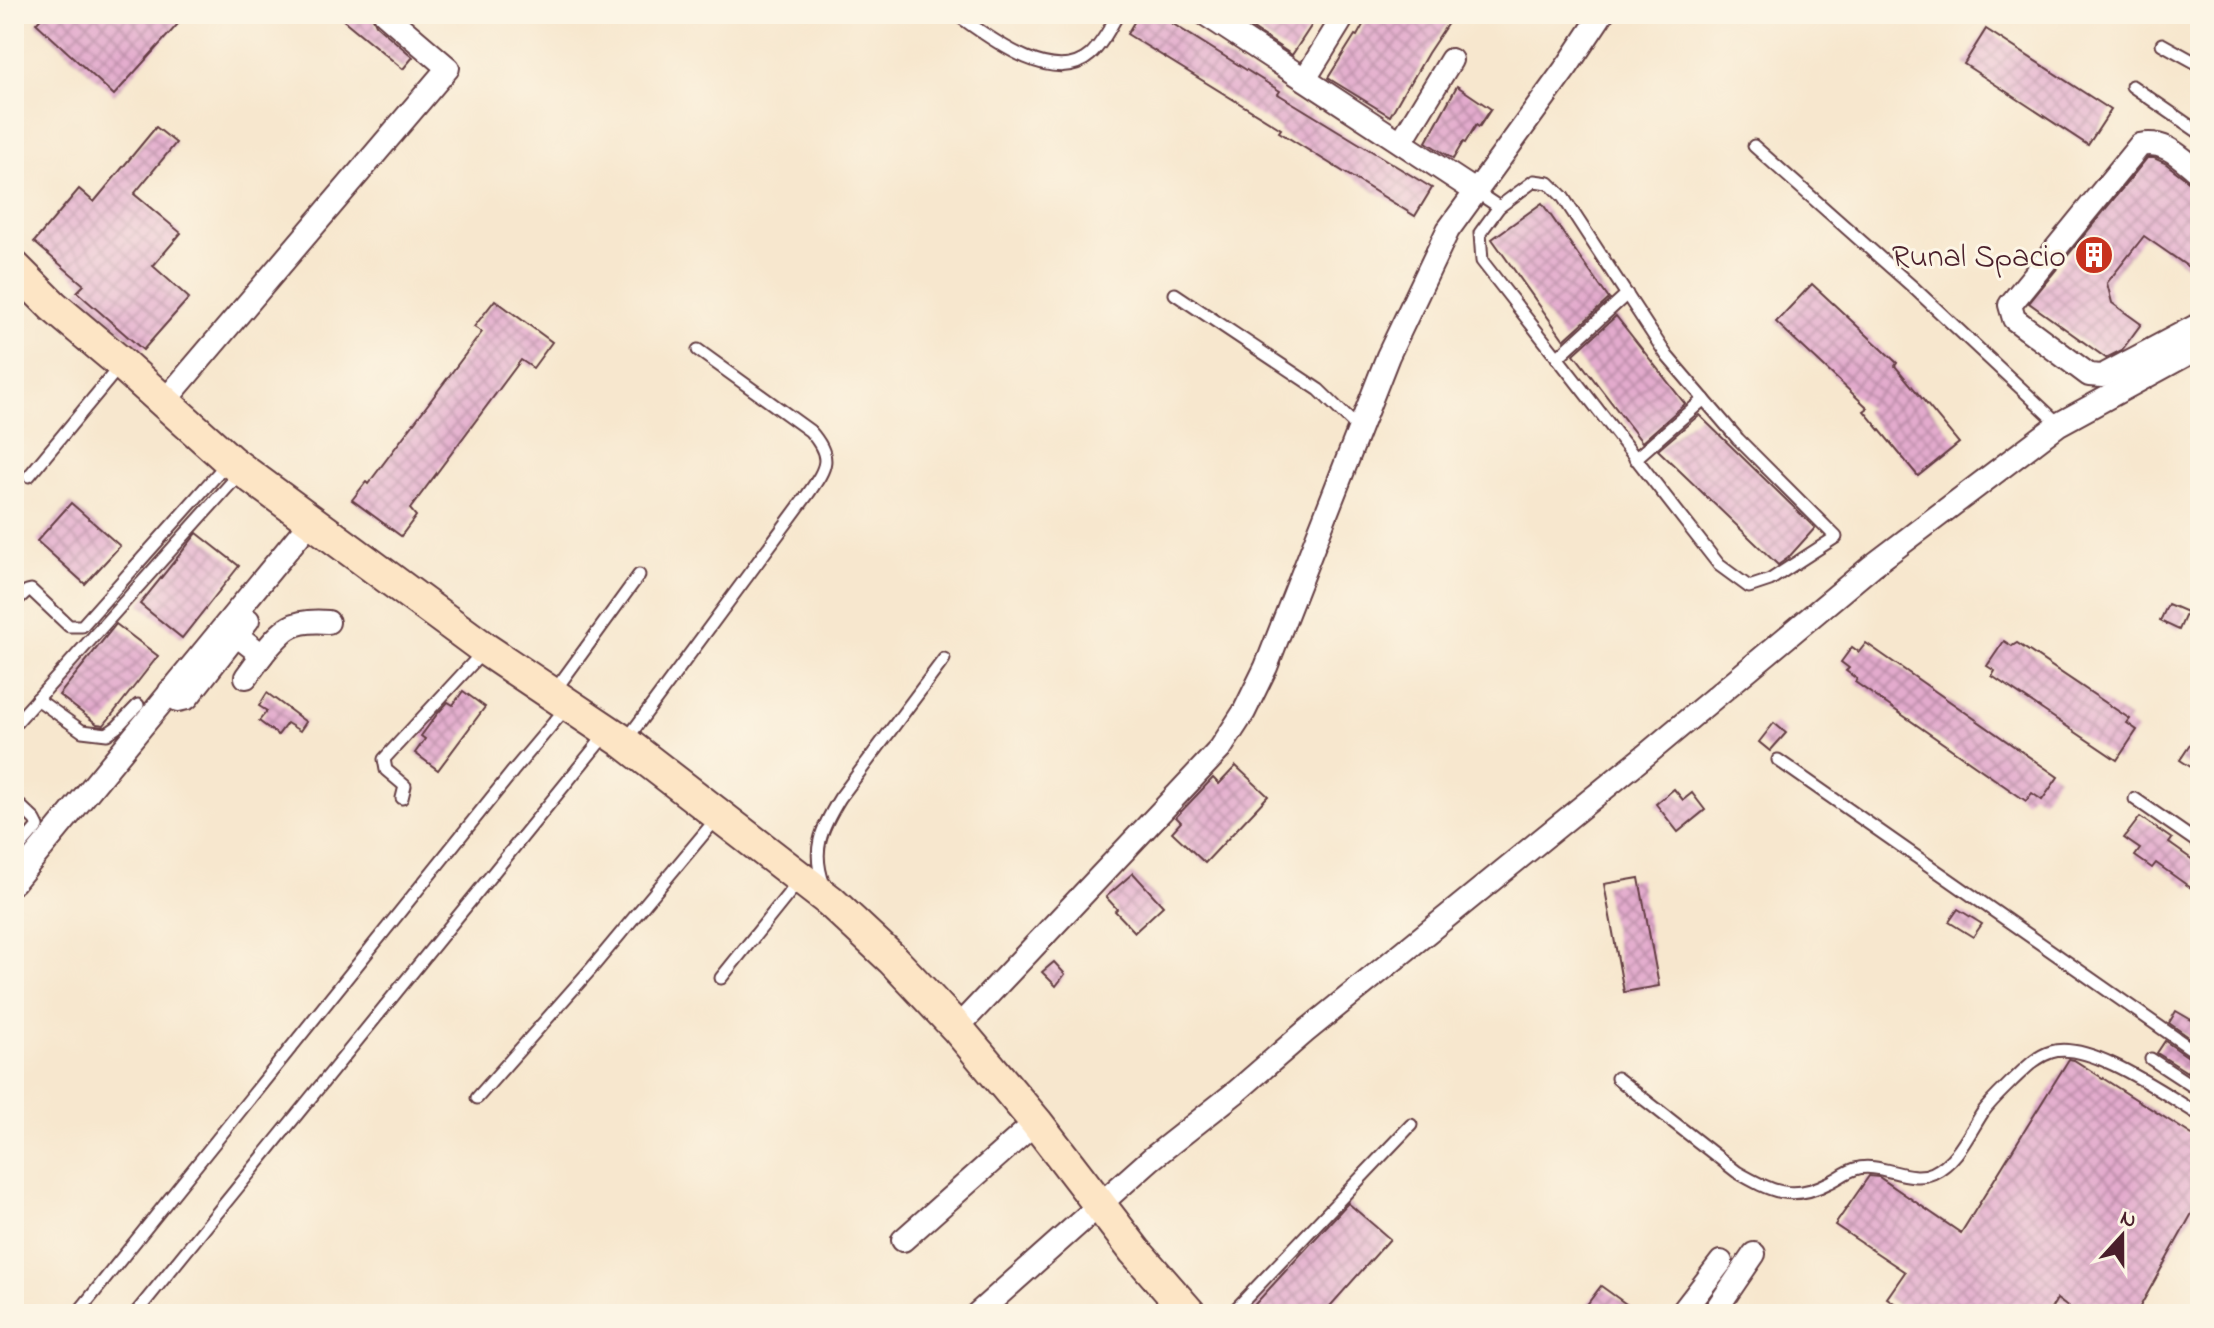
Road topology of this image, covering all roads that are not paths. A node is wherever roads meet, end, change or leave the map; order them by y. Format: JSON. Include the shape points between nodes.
{"nodes":[{"id":1,"x":385,"y":14,"type":"edge"},
{"id":2,"x":956,"y":14,"type":"edge"},
{"id":3,"x":1118,"y":14,"type":"edge"},
{"id":4,"x":1207,"y":14,"type":"edge"},
{"id":5,"x":1345,"y":14,"type":"edge"},
{"id":6,"x":1602,"y":14,"type":"edge"},
{"id":7,"x":2162,"y":44,"type":"dead end"},
{"id":8,"x":1451,"y":60,"type":"dead end"},
{"id":9,"x":2200,"y":65,"type":"edge"},
{"id":10,"x":1305,"y":79,"type":"junction"},
{"id":11,"x":2132,"y":86,"type":"dead end"},
{"id":12,"x":2200,"y":133,"type":"edge"},
{"id":13,"x":1401,"y":142,"type":"junction"},
{"id":14,"x":1754,"y":146,"type":"dead end"},
{"id":15,"x":2200,"y":173,"type":"edge"},
{"id":16,"x":1475,"y":191,"type":"junction"},
{"id":17,"x":1499,"y":207,"type":"junction"},
{"id":18,"x":14,"y":267,"type":"edge"},
{"id":19,"x":1175,"y":294,"type":"dead end"},
{"id":20,"x":1627,"y":294,"type":"junction"},
{"id":21,"x":2200,"y":324,"type":"edge"},
{"id":22,"x":2200,"y":347,"type":"edge"},
{"id":23,"x":698,"y":350,"type":"dead end"},
{"id":24,"x":1557,"y":358,"type":"junction"},
{"id":25,"x":122,"y":364,"type":"junction"},
{"id":26,"x":1704,"y":399,"type":"junction"},
{"id":27,"x":164,"y":402,"type":"junction"},
{"id":28,"x":2059,"y":424,"type":"junction"},
{"id":29,"x":1359,"y":429,"type":"junction"},
{"id":30,"x":1635,"y":459,"type":"junction"},
{"id":31,"x":236,"y":466,"type":"junction"},
{"id":32,"x":29,"y":476,"type":"dead end"},
{"id":33,"x":317,"y":525,"type":"junction"},
{"id":34,"x":639,"y":575,"type":"dead end"},
{"id":35,"x":14,"y":603,"type":"edge"},
{"id":36,"x":328,"y":622,"type":"dead end"},
{"id":37,"x":230,"y":630,"type":"junction"},
{"id":38,"x":485,"y":649,"type":"junction"},
{"id":39,"x":262,"y":655,"type":"junction"},
{"id":40,"x":944,"y":659,"type":"dead end"},
{"id":41,"x":246,"y":677,"type":"dead end"},
{"id":42,"x":37,"y":699,"type":"junction"},
{"id":43,"x":561,"y":699,"type":"junction"},
{"id":44,"x":138,"y":705,"type":"dead end"},
{"id":45,"x":14,"y":725,"type":"edge"},
{"id":46,"x":616,"y":737,"type":"junction"},
{"id":47,"x":1778,"y":760,"type":"dead end"},
{"id":48,"x":402,"y":798,"type":"dead end"},
{"id":49,"x":2135,"y":799,"type":"dead end"},
{"id":50,"x":14,"y":800,"type":"edge"},
{"id":51,"x":720,"y":814,"type":"junction"},
{"id":52,"x":2200,"y":844,"type":"edge"},
{"id":53,"x":14,"y":854,"type":"edge"},
{"id":54,"x":801,"y":878,"type":"junction"},
{"id":55,"x":14,"y":882,"type":"edge"},
{"id":56,"x":830,"y":901,"type":"junction"},
{"id":57,"x":721,"y":978,"type":"dead end"},
{"id":58,"x":957,"y":1028,"type":"junction"},
{"id":59,"x":2200,"y":1055,"type":"edge"},
{"id":60,"x":2151,"y":1059,"type":"dead end"},
{"id":61,"x":1617,"y":1078,"type":"dead end"},
{"id":62,"x":2199,"y":1088,"type":"edge"},
{"id":63,"x":477,"y":1098,"type":"dead end"},
{"id":64,"x":2200,"y":1115,"type":"edge"},
{"id":65,"x":1036,"y":1122,"type":"junction"},
{"id":66,"x":1411,"y":1125,"type":"dead end"},
{"id":67,"x":1099,"y":1203,"type":"junction"},
{"id":68,"x":903,"y":1240,"type":"dead end"},
{"id":69,"x":1754,"y":1254,"type":"dead end"},
{"id":70,"x":1721,"y":1262,"type":"dead end"},
{"id":71,"x":77,"y":1314,"type":"edge"},
{"id":72,"x":135,"y":1314,"type":"edge"},
{"id":73,"x":977,"y":1314,"type":"edge"},
{"id":74,"x":1190,"y":1314,"type":"edge"},
{"id":75,"x":1231,"y":1314,"type":"edge"},
{"id":76,"x":1681,"y":1314,"type":"edge"},
{"id":77,"x":1713,"y":1314,"type":"edge"}],
"edges":[{"from":1,"to":27,"type":"street","via":[[448,68]]},
{"from":2,"to":3,"type":"lane","via":[[992,39],[1050,66],[1069,66],[1088,57]]},
{"from":4,"to":10,"type":"street"},
{"from":5,"to":10,"type":"street"},
{"from":6,"to":16,"type":"street"},
{"from":7,"to":9,"type":"lane"},
{"from":8,"to":13,"type":"street"},
{"from":10,"to":13,"type":"street"},
{"from":11,"to":12,"type":"lane"},
{"from":13,"to":16,"type":"street"},
{"from":14,"to":28,"type":"lane"},
{"from":15,"to":21,"type":"street","via":[[2165,145],[2140,145],[2010,305],[2014,319],[2089,375],[2102,376]]},
{"from":16,"to":17,"type":"lane"},
{"from":16,"to":29,"type":"street","via":[[1421,284]]},
{"from":17,"to":20,"type":"lane","via":[[1534,181],[1549,183]]},
{"from":17,"to":24,"type":"lane","via":[[1480,233],[1482,261]]},
{"from":18,"to":25,"type":"main road"},
{"from":19,"to":29,"type":"lane","via":[[1319,390]]},
{"from":20,"to":24,"type":"lane"},
{"from":20,"to":26,"type":"lane","via":[[1667,356]]},
{"from":22,"to":28,"type":"street"},
{"from":23,"to":46,"type":"lane","via":[[810,431],[822,445],[825,465],[801,504]]},
{"from":24,"to":30,"type":"lane"},
{"from":25,"to":27,"type":"main road"},
{"from":25,"to":32,"type":"lane"},
{"from":26,"to":30,"type":"lane"},
{"from":26,"to":30,"type":"lane","via":[[1836,537],[1770,580],[1749,587],[1719,565]]},
{"from":27,"to":31,"type":"main road"},
{"from":28,"to":67,"type":"street","via":[[1872,566]]},
{"from":29,"to":58,"type":"street","via":[[1266,667],[1220,749]]},
{"from":31,"to":33,"type":"main road"},
{"from":31,"to":35,"type":"lane","via":[[82,626],[69,626],[31,590]]},
{"from":31,"to":42,"type":"lane"},
{"from":33,"to":37,"type":"street"},
{"from":33,"to":38,"type":"main road"},
{"from":34,"to":43,"type":"lane"},
{"from":36,"to":39,"type":"street","via":[[294,624]]},
{"from":37,"to":39,"type":"street"},
{"from":37,"to":55,"type":"street","via":[[187,698],[178,700],[170,691]]},
{"from":38,"to":43,"type":"main road"},
{"from":38,"to":48,"type":"lane","via":[[384,759],[386,770],[405,786]]},
{"from":39,"to":41,"type":"street"},
{"from":40,"to":56,"type":"lane","via":[[825,823],[817,848]]},
{"from":42,"to":44,"type":"lane","via":[[82,731],[107,734]]},
{"from":42,"to":45,"type":"lane"},
{"from":43,"to":46,"type":"main road"},
{"from":43,"to":71,"type":"lane","via":[[503,783]]},
{"from":46,"to":51,"type":"main road"},
{"from":46,"to":72,"type":"lane"},
{"from":47,"to":59,"type":"lane"},
{"from":49,"to":52,"type":"lane"},
{"from":50,"to":53,"type":"lane","via":[[38,826]]},
{"from":51,"to":54,"type":"main road"},
{"from":51,"to":63,"type":"lane"},
{"from":54,"to":56,"type":"main road"},
{"from":54,"to":57,"type":"lane"},
{"from":56,"to":58,"type":"main road"},
{"from":58,"to":65,"type":"main road"},
{"from":60,"to":62,"type":"lane"},
{"from":61,"to":64,"type":"lane","via":[[1737,1172],[1780,1193],[1803,1194],[1857,1168],[1929,1175],[1959,1150],[1985,1108],[2031,1062],[2052,1051],[2092,1055]]},
{"from":65,"to":67,"type":"main road"},
{"from":65,"to":68,"type":"street"},
{"from":66,"to":75,"type":"lane"},
{"from":67,"to":73,"type":"street"},
{"from":67,"to":74,"type":"main road"},
{"from":69,"to":77,"type":"street"},
{"from":70,"to":76,"type":"street"}]}
